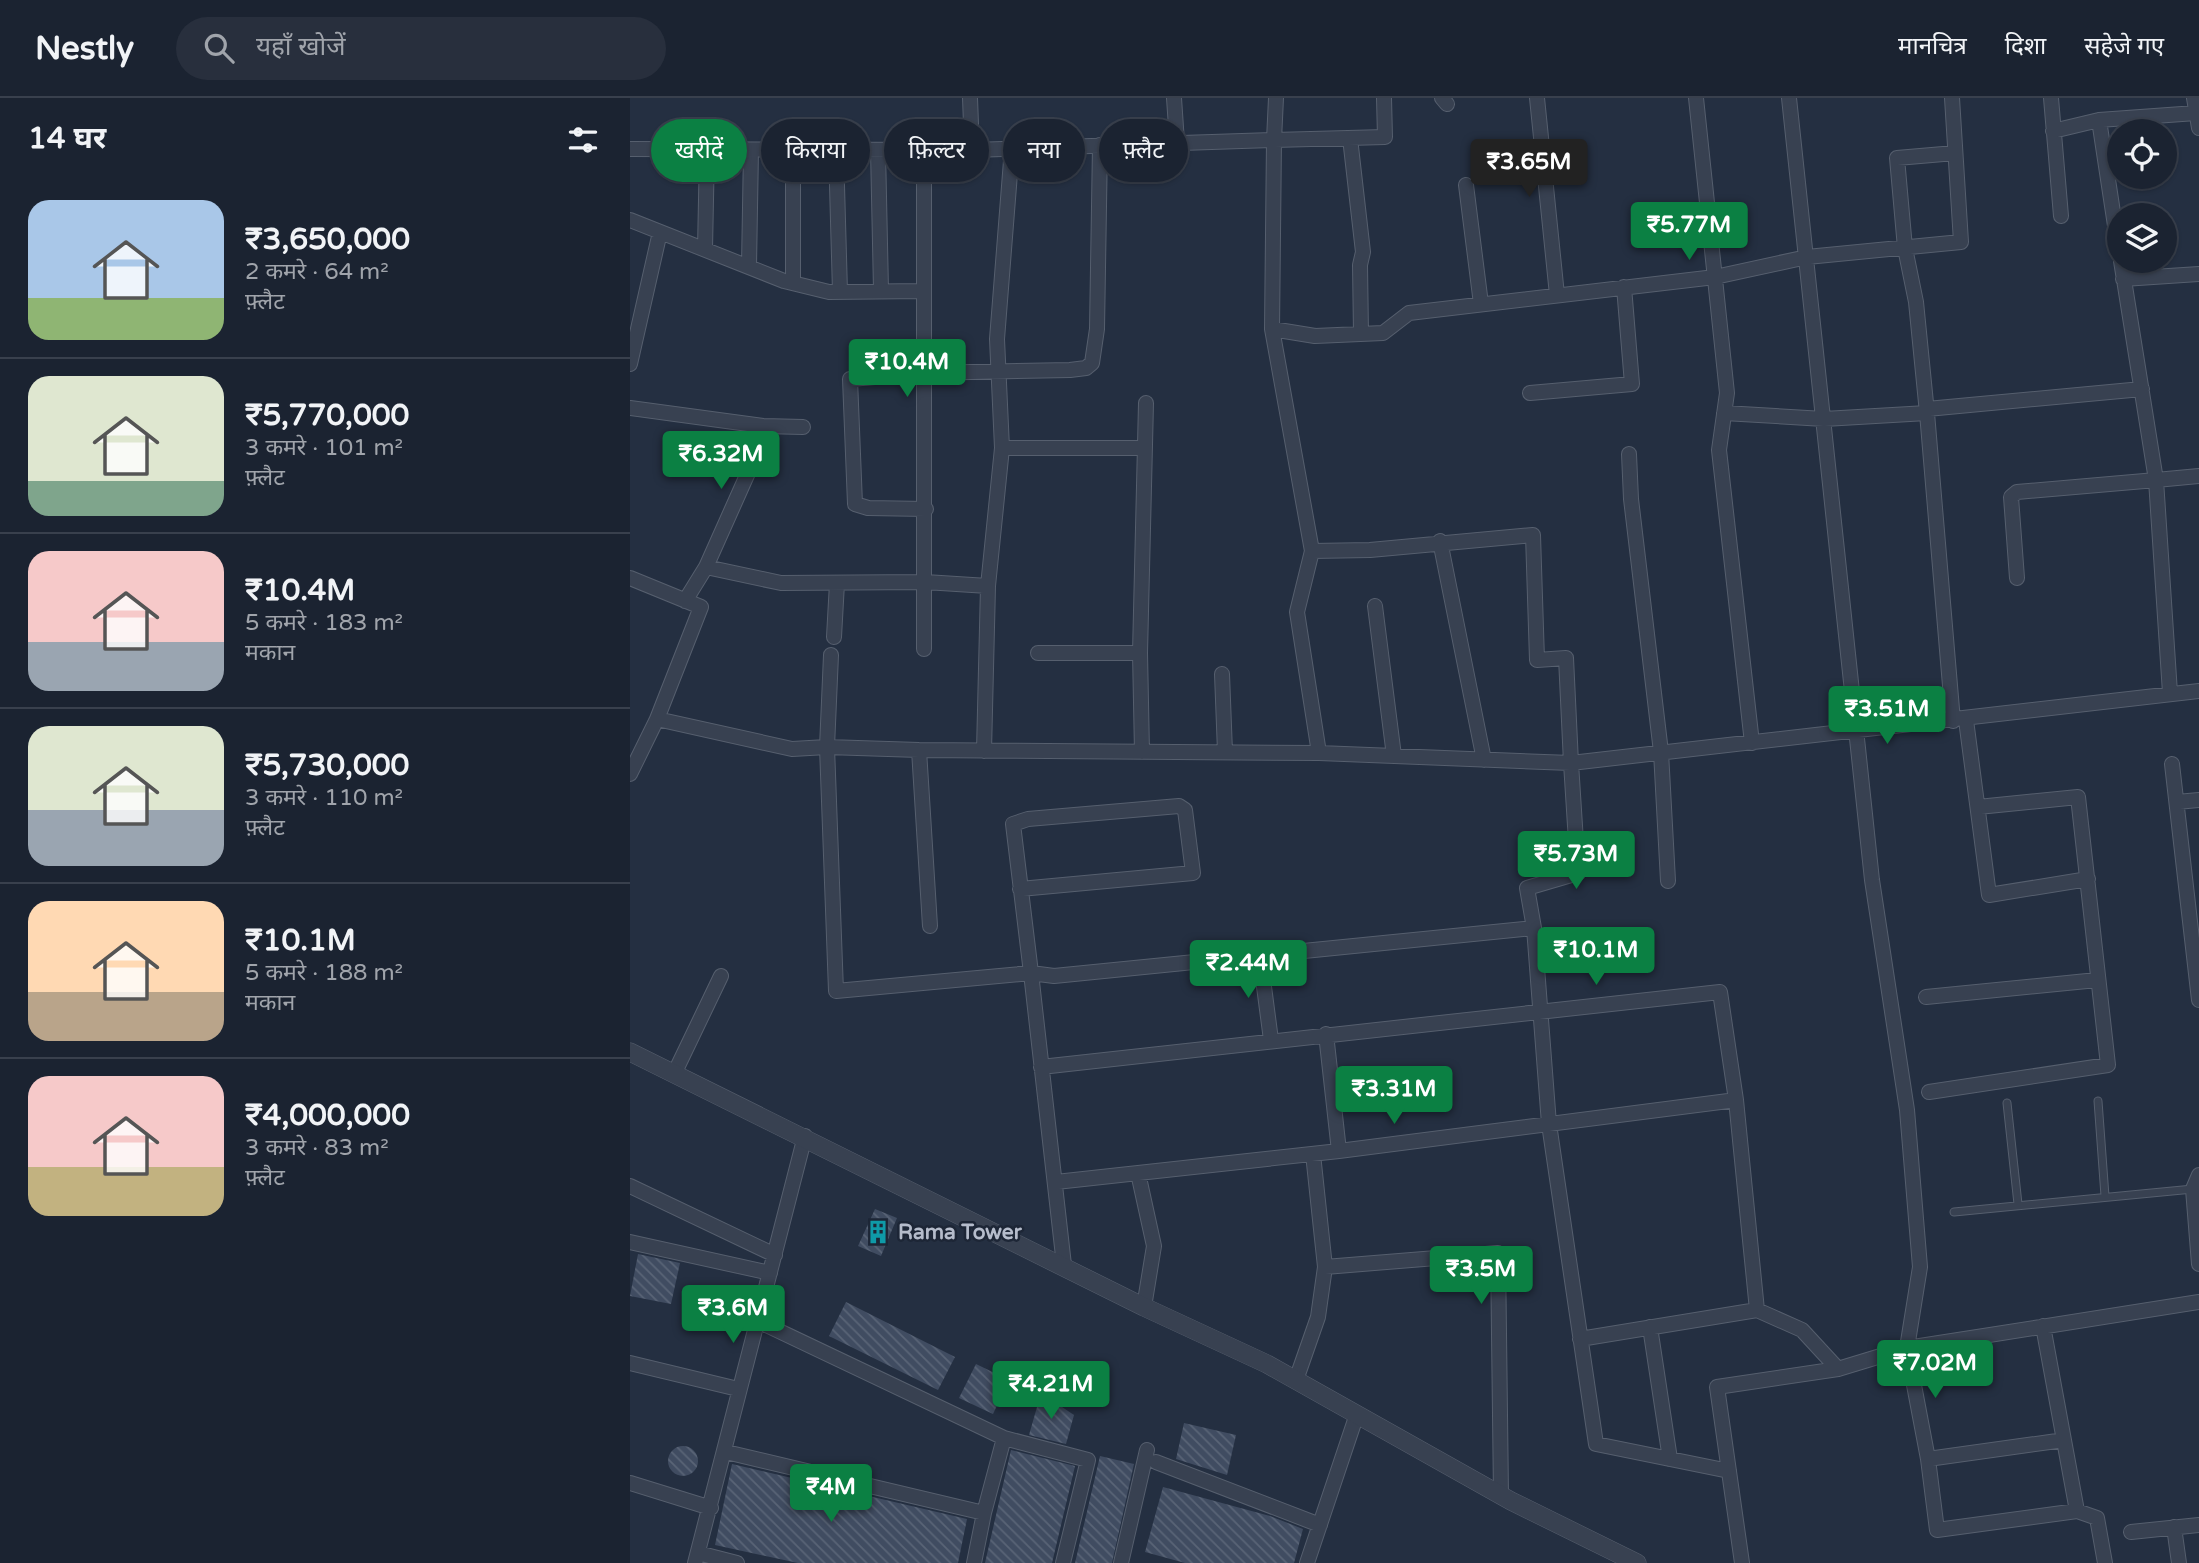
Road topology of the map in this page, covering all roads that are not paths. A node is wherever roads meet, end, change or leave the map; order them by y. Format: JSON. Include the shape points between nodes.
{"nodes":[{"id":1,"x":970,"y":98,"type":"edge"},
{"id":2,"x":1174,"y":98,"type":"edge"},
{"id":3,"x":1276,"y":98,"type":"edge"},
{"id":4,"x":1384,"y":98,"type":"edge"},
{"id":5,"x":1537,"y":98,"type":"edge"},
{"id":6,"x":1696,"y":98,"type":"edge"},
{"id":7,"x":1789,"y":98,"type":"edge"},
{"id":8,"x":1952,"y":98,"type":"edge"},
{"id":9,"x":2051,"y":98,"type":"edge"},
{"id":10,"x":2195,"y":105,"type":"edge"},
{"id":11,"x":971,"y":119,"type":"edge"},
{"id":12,"x":1175,"y":119,"type":"edge"},
{"id":13,"x":2099,"y":120,"type":"junction"},
{"id":14,"x":2199,"y":128,"type":"edge"},
{"id":15,"x":2053,"y":131,"type":"junction"},
{"id":16,"x":1349,"y":138,"type":"junction"},
{"id":17,"x":1274,"y":140,"type":"junction"},
{"id":18,"x":1188,"y":142,"type":"edge"},
{"id":19,"x":630,"y":149,"type":"edge"},
{"id":20,"x":651,"y":149,"type":"edge"},
{"id":21,"x":747,"y":150,"type":"edge"},
{"id":22,"x":751,"y":150,"type":"junction"},
{"id":23,"x":761,"y":150,"type":"edge"},
{"id":24,"x":870,"y":150,"type":"edge"},
{"id":25,"x":878,"y":150,"type":"junction"},
{"id":26,"x":884,"y":150,"type":"edge"},
{"id":27,"x":1955,"y":153,"type":"junction"},
{"id":28,"x":706,"y":182,"type":"edge"},
{"id":29,"x":793,"y":182,"type":"edge"},
{"id":30,"x":837,"y":182,"type":"edge"},
{"id":31,"x":924,"y":182,"type":"edge"},
{"id":32,"x":1009,"y":182,"type":"edge"},
{"id":33,"x":1099,"y":182,"type":"edge"},
{"id":34,"x":1466,"y":186,"type":"dead end"},
{"id":35,"x":2112,"y":203,"type":"edge"},
{"id":36,"x":2061,"y":216,"type":"dead end"},
{"id":37,"x":630,"y":220,"type":"edge"},
{"id":38,"x":660,"y":232,"type":"junction"},
{"id":39,"x":1905,"y":248,"type":"junction"},
{"id":40,"x":705,"y":249,"type":"junction"},
{"id":41,"x":1807,"y":257,"type":"junction"},
{"id":42,"x":749,"y":267,"type":"junction"},
{"id":43,"x":2122,"y":273,"type":"edge"},
{"id":44,"x":2199,"y":274,"type":"edge"},
{"id":45,"x":1715,"y":277,"type":"junction"},
{"id":46,"x":2123,"y":279,"type":"junction"},
{"id":47,"x":793,"y":283,"type":"junction"},
{"id":48,"x":1624,"y":287,"type":"junction"},
{"id":49,"x":881,"y":290,"type":"junction"},
{"id":50,"x":924,"y":291,"type":"junction"},
{"id":51,"x":841,"y":292,"type":"junction"},
{"id":52,"x":1557,"y":295,"type":"junction"},
{"id":53,"x":1481,"y":304,"type":"junction"},
{"id":54,"x":1272,"y":329,"type":"junction"},
{"id":55,"x":1361,"y":334,"type":"junction"},
{"id":56,"x":630,"y":364,"type":"edge"},
{"id":57,"x":925,"y":373,"type":"junction"},
{"id":58,"x":999,"y":373,"type":"junction"},
{"id":59,"x":2142,"y":389,"type":"junction"},
{"id":60,"x":1530,"y":393,"type":"dead end"},
{"id":61,"x":1146,"y":403,"type":"dead end"},
{"id":62,"x":630,"y":408,"type":"edge"},
{"id":63,"x":1927,"y":411,"type":"junction"},
{"id":64,"x":1724,"y":413,"type":"junction"},
{"id":65,"x":1824,"y":418,"type":"junction"},
{"id":66,"x":764,"y":426,"type":"junction"},
{"id":67,"x":803,"y":427,"type":"dead end"},
{"id":68,"x":1002,"y":448,"type":"junction"},
{"id":69,"x":1145,"y":448,"type":"junction"},
{"id":70,"x":1629,"y":454,"type":"dead end"},
{"id":71,"x":2199,"y":476,"type":"edge"},
{"id":72,"x":2156,"y":480,"type":"junction"},
{"id":73,"x":926,"y":509,"type":"junction"},
{"id":74,"x":1440,"y":541,"type":"junction"},
{"id":75,"x":1312,"y":551,"type":"junction"},
{"id":76,"x":706,"y":567,"type":"junction"},
{"id":77,"x":630,"y":578,"type":"edge"},
{"id":78,"x":2017,"y":578,"type":"dead end"},
{"id":79,"x":925,"y":582,"type":"junction"},
{"id":80,"x":837,"y":583,"type":"junction"},
{"id":81,"x":988,"y":586,"type":"junction"},
{"id":82,"x":685,"y":601,"type":"junction"},
{"id":83,"x":1375,"y":606,"type":"dead end"},
{"id":84,"x":834,"y":637,"type":"dead end"},
{"id":85,"x":925,"y":649,"type":"dead end"},
{"id":86,"x":1038,"y":653,"type":"dead end"},
{"id":87,"x":1140,"y":653,"type":"junction"},
{"id":88,"x":831,"y":655,"type":"dead end"},
{"id":89,"x":1222,"y":674,"type":"dead end"},
{"id":90,"x":2199,"y":691,"type":"edge"},
{"id":91,"x":2170,"y":693,"type":"junction"},
{"id":92,"x":657,"y":719,"type":"junction"},
{"id":93,"x":1959,"y":721,"type":"junction"},
{"id":94,"x":1855,"y":732,"type":"junction"},
{"id":95,"x":1752,"y":743,"type":"junction"},
{"id":96,"x":827,"y":747,"type":"junction"},
{"id":97,"x":919,"y":750,"type":"junction"},
{"id":98,"x":984,"y":751,"type":"junction"},
{"id":99,"x":1142,"y":752,"type":"junction"},
{"id":100,"x":1225,"y":752,"type":"junction"},
{"id":101,"x":1319,"y":753,"type":"junction"},
{"id":102,"x":1661,"y":754,"type":"junction"},
{"id":103,"x":1394,"y":756,"type":"junction"},
{"id":104,"x":1484,"y":760,"type":"junction"},
{"id":105,"x":1571,"y":764,"type":"junction"},
{"id":106,"x":2172,"y":764,"type":"dead end"},
{"id":107,"x":630,"y":774,"type":"edge"},
{"id":108,"x":2199,"y":800,"type":"edge"},
{"id":109,"x":2177,"y":802,"type":"junction"},
{"id":110,"x":1978,"y":807,"type":"junction"},
{"id":111,"x":2088,"y":879,"type":"junction"},
{"id":112,"x":1668,"y":881,"type":"dead end"},
{"id":113,"x":1020,"y":889,"type":"junction"},
{"id":114,"x":2193,"y":890,"type":"edge"},
{"id":115,"x":930,"y":926,"type":"dead end"},
{"id":116,"x":1534,"y":928,"type":"junction"},
{"id":117,"x":1259,"y":956,"type":"junction"},
{"id":118,"x":1031,"y":973,"type":"junction"},
{"id":119,"x":721,"y":976,"type":"dead end"},
{"id":120,"x":2097,"y":980,"type":"junction"},
{"id":121,"x":1926,"y":997,"type":"dead end"},
{"id":122,"x":2199,"y":1000,"type":"edge"},
{"id":123,"x":1538,"y":1010,"type":"junction"},
{"id":124,"x":1326,"y":1034,"type":"junction"},
{"id":125,"x":1271,"y":1040,"type":"junction"},
{"id":126,"x":630,"y":1052,"type":"edge"},
{"id":127,"x":1041,"y":1067,"type":"junction"},
{"id":128,"x":675,"y":1072,"type":"junction"},
{"id":129,"x":1929,"y":1092,"type":"dead end"},
{"id":130,"x":1736,"y":1100,"type":"junction"},
{"id":131,"x":2098,"y":1101,"type":"dead end"},
{"id":132,"x":2007,"y":1103,"type":"dead end"},
{"id":133,"x":1549,"y":1124,"type":"junction"},
{"id":134,"x":805,"y":1136,"type":"junction"},
{"id":135,"x":1339,"y":1151,"type":"junction"},
{"id":136,"x":1313,"y":1154,"type":"junction"},
{"id":137,"x":1138,"y":1173,"type":"junction"},
{"id":138,"x":1056,"y":1182,"type":"junction"},
{"id":139,"x":2196,"y":1182,"type":"edge"},
{"id":140,"x":630,"y":1186,"type":"edge"},
{"id":141,"x":2105,"y":1196,"type":"junction"},
{"id":142,"x":2018,"y":1204,"type":"junction"},
{"id":143,"x":1954,"y":1212,"type":"dead end"},
{"id":144,"x":630,"y":1242,"type":"edge"},
{"id":145,"x":775,"y":1255,"type":"junction"},
{"id":146,"x":2199,"y":1264,"type":"edge"},
{"id":147,"x":1063,"y":1265,"type":"junction"},
{"id":148,"x":1325,"y":1267,"type":"junction"},
{"id":149,"x":770,"y":1273,"type":"junction"},
{"id":150,"x":2199,"y":1302,"type":"edge"},
{"id":151,"x":1144,"y":1307,"type":"junction"},
{"id":152,"x":1757,"y":1310,"type":"junction"},
{"id":153,"x":758,"y":1321,"type":"junction"},
{"id":154,"x":2043,"y":1326,"type":"junction"},
{"id":155,"x":1650,"y":1327,"type":"junction"},
{"id":156,"x":1580,"y":1339,"type":"junction"},
{"id":157,"x":1907,"y":1348,"type":"junction"},
{"id":158,"x":630,"y":1363,"type":"edge"},
{"id":159,"x":1838,"y":1369,"type":"junction"},
{"id":160,"x":1296,"y":1380,"type":"junction"},
{"id":161,"x":738,"y":1389,"type":"junction"},
{"id":162,"x":1357,"y":1414,"type":"junction"},
{"id":163,"x":1004,"y":1438,"type":"junction"},
{"id":164,"x":2064,"y":1440,"type":"junction"},
{"id":165,"x":1146,"y":1450,"type":"dead end"},
{"id":166,"x":726,"y":1452,"type":"junction"},
{"id":167,"x":1670,"y":1459,"type":"junction"},
{"id":168,"x":1928,"y":1459,"type":"junction"},
{"id":169,"x":1156,"y":1462,"type":"dead end"},
{"id":170,"x":1729,"y":1471,"type":"junction"},
{"id":171,"x":630,"y":1483,"type":"edge"},
{"id":172,"x":1501,"y":1495,"type":"junction"},
{"id":173,"x":711,"y":1508,"type":"junction"},
{"id":174,"x":2077,"y":1511,"type":"junction"},
{"id":175,"x":984,"y":1513,"type":"junction"},
{"id":176,"x":1320,"y":1525,"type":"junction"},
{"id":177,"x":2199,"y":1525,"type":"edge"},
{"id":178,"x":2174,"y":1527,"type":"junction"},
{"id":179,"x":2131,"y":1532,"type":"dead end"},
{"id":180,"x":696,"y":1558,"type":"edge"},
{"id":181,"x":737,"y":1563,"type":"edge"},
{"id":182,"x":974,"y":1563,"type":"edge"},
{"id":183,"x":1063,"y":1563,"type":"edge"},
{"id":184,"x":1121,"y":1563,"type":"edge"},
{"id":185,"x":1307,"y":1563,"type":"edge"},
{"id":186,"x":1637,"y":1563,"type":"edge"},
{"id":187,"x":1742,"y":1563,"type":"edge"},
{"id":188,"x":2105,"y":1563,"type":"edge"},
{"id":189,"x":2179,"y":1563,"type":"edge"}],
"edges":[{"from":1,"to":11,"type":"street"},
{"from":2,"to":12,"type":"street"},
{"from":3,"to":17,"type":"street"},
{"from":4,"to":16,"type":"street","via":[[1385,137]]},
{"from":5,"to":52,"type":"street"},
{"from":6,"to":45,"type":"street"},
{"from":7,"to":41,"type":"street"},
{"from":8,"to":27,"type":"street"},
{"from":9,"to":15,"type":"street"},
{"from":10,"to":13,"type":"street"},
{"from":10,"to":14,"type":"street"},
{"from":13,"to":15,"type":"street"},
{"from":13,"to":35,"type":"street"},
{"from":15,"to":36,"type":"street"},
{"from":16,"to":17,"type":"street"},
{"from":16,"to":55,"type":"street","via":[[1363,252]]},
{"from":17,"to":18,"type":"street"},
{"from":17,"to":54,"type":"street"},
{"from":19,"to":20,"type":"street"},
{"from":21,"to":22,"type":"street"},
{"from":22,"to":23,"type":"street"},
{"from":22,"to":42,"type":"street"},
{"from":24,"to":25,"type":"street"},
{"from":25,"to":26,"type":"street"},
{"from":25,"to":49,"type":"street"},
{"from":27,"to":39,"type":"street","via":[[1961,242]]},
{"from":27,"to":39,"type":"street","via":[[1897,158]]},
{"from":28,"to":40,"type":"street"},
{"from":29,"to":47,"type":"street"},
{"from":30,"to":51,"type":"street"},
{"from":31,"to":50,"type":"street"},
{"from":32,"to":58,"type":"street","via":[[997,339]]},
{"from":33,"to":58,"type":"street","via":[[1097,329],[1092,363],[1070,370]]},
{"from":34,"to":53,"type":"street"},
{"from":37,"to":38,"type":"street"},
{"from":38,"to":40,"type":"street"},
{"from":38,"to":56,"type":"street"},
{"from":39,"to":41,"type":"street"},
{"from":39,"to":63,"type":"street","via":[[1916,302]]},
{"from":40,"to":42,"type":"street"},
{"from":41,"to":45,"type":"street"},
{"from":41,"to":65,"type":"street"},
{"from":42,"to":47,"type":"street"},
{"from":43,"to":46,"type":"street"},
{"from":44,"to":46,"type":"street"},
{"from":45,"to":48,"type":"street"},
{"from":45,"to":64,"type":"street","via":[[1727,393]]},
{"from":46,"to":59,"type":"street"},
{"from":47,"to":51,"type":"street"},
{"from":48,"to":52,"type":"street"},
{"from":48,"to":60,"type":"street","via":[[1632,384]]},
{"from":49,"to":50,"type":"street"},
{"from":49,"to":51,"type":"street"},
{"from":50,"to":57,"type":"street"},
{"from":52,"to":53,"type":"street"},
{"from":53,"to":55,"type":"street","via":[[1409,313],[1383,333]]},
{"from":54,"to":55,"type":"street","via":[[1315,336]]},
{"from":54,"to":75,"type":"street"},
{"from":57,"to":58,"type":"street"},
{"from":57,"to":73,"type":"street"},
{"from":57,"to":73,"type":"street","via":[[850,379],[855,504]]},
{"from":58,"to":68,"type":"street"},
{"from":59,"to":63,"type":"street"},
{"from":59,"to":72,"type":"street"},
{"from":61,"to":69,"type":"street"},
{"from":62,"to":66,"type":"street"},
{"from":63,"to":65,"type":"street"},
{"from":63,"to":93,"type":"street"},
{"from":64,"to":65,"type":"street"},
{"from":64,"to":95,"type":"street","via":[[1719,450]]},
{"from":65,"to":94,"type":"street"},
{"from":66,"to":67,"type":"street"},
{"from":66,"to":76,"type":"street"},
{"from":68,"to":69,"type":"street"},
{"from":68,"to":81,"type":"street"},
{"from":69,"to":87,"type":"street"},
{"from":70,"to":102,"type":"street"},
{"from":71,"to":72,"type":"street"},
{"from":72,"to":78,"type":"street","via":[[2017,492],[2011,497]]},
{"from":72,"to":91,"type":"street"},
{"from":73,"to":79,"type":"street"},
{"from":74,"to":75,"type":"street","via":[[1370,550]]},
{"from":74,"to":104,"type":"street"},
{"from":74,"to":105,"type":"street","via":[[1533,535],[1537,660],[1566,658]]},
{"from":75,"to":101,"type":"street","via":[[1297,612]]},
{"from":76,"to":80,"type":"street","via":[[781,583]]},
{"from":76,"to":82,"type":"street"},
{"from":77,"to":82,"type":"street"},
{"from":79,"to":80,"type":"street"},
{"from":79,"to":81,"type":"street"},
{"from":79,"to":85,"type":"street"},
{"from":80,"to":84,"type":"street"},
{"from":81,"to":98,"type":"street"},
{"from":82,"to":92,"type":"street","via":[[701,607]]},
{"from":83,"to":103,"type":"street"},
{"from":86,"to":87,"type":"street"},
{"from":87,"to":99,"type":"street"},
{"from":88,"to":96,"type":"street"},
{"from":89,"to":100,"type":"street"},
{"from":90,"to":91,"type":"street"},
{"from":91,"to":93,"type":"street"},
{"from":92,"to":96,"type":"street","via":[[792,749]]},
{"from":92,"to":107,"type":"street"},
{"from":93,"to":94,"type":"street"},
{"from":93,"to":110,"type":"street"},
{"from":94,"to":95,"type":"street"},
{"from":94,"to":157,"type":"street","via":[[1910,1149],[1920,1267]]},
{"from":95,"to":102,"type":"street"},
{"from":96,"to":97,"type":"street"},
{"from":96,"to":118,"type":"street","via":[[836,991]]},
{"from":97,"to":98,"type":"street"},
{"from":97,"to":115,"type":"street"},
{"from":98,"to":99,"type":"street"},
{"from":99,"to":100,"type":"street"},
{"from":100,"to":101,"type":"street"},
{"from":101,"to":103,"type":"street"},
{"from":102,"to":105,"type":"street"},
{"from":102,"to":112,"type":"street"},
{"from":103,"to":104,"type":"street"},
{"from":104,"to":105,"type":"street"},
{"from":105,"to":116,"type":"street","via":[[1578,873],[1527,888]]},
{"from":106,"to":109,"type":"street"},
{"from":108,"to":109,"type":"street"},
{"from":109,"to":114,"type":"street"},
{"from":110,"to":111,"type":"street","via":[[2078,797]]},
{"from":110,"to":111,"type":"street","via":[[1989,895]]},
{"from":111,"to":120,"type":"street"},
{"from":113,"to":113,"type":"street","via":[[1013,824],[1165,807],[1185,810],[1193,873]]},
{"from":113,"to":118,"type":"street"},
{"from":114,"to":122,"type":"street"},
{"from":116,"to":117,"type":"street"},
{"from":116,"to":123,"type":"street"},
{"from":117,"to":118,"type":"street","via":[[1054,976]]},
{"from":117,"to":125,"type":"street"},
{"from":118,"to":127,"type":"street"},
{"from":119,"to":128,"type":"street"},
{"from":120,"to":121,"type":"street"},
{"from":120,"to":129,"type":"street","via":[[2108,1065]]},
{"from":123,"to":124,"type":"street"},
{"from":123,"to":130,"type":"street","via":[[1720,992]]},
{"from":123,"to":133,"type":"street"},
{"from":124,"to":125,"type":"street"},
{"from":124,"to":135,"type":"street"},
{"from":125,"to":127,"type":"street"},
{"from":126,"to":128,"type":"street"},
{"from":127,"to":138,"type":"street"},
{"from":128,"to":134,"type":"street"},
{"from":130,"to":133,"type":"street"},
{"from":130,"to":152,"type":"street"},
{"from":131,"to":141,"type":"lane"},
{"from":132,"to":142,"type":"lane"},
{"from":133,"to":135,"type":"street"},
{"from":133,"to":156,"type":"street"},
{"from":134,"to":145,"type":"street"},
{"from":134,"to":147,"type":"street"},
{"from":135,"to":136,"type":"street"},
{"from":136,"to":137,"type":"street"},
{"from":136,"to":148,"type":"street"},
{"from":137,"to":138,"type":"street"},
{"from":137,"to":151,"type":"street","via":[[1154,1247]]},
{"from":138,"to":147,"type":"street"},
{"from":139,"to":141,"type":"lane"},
{"from":139,"to":146,"type":"street"},
{"from":140,"to":145,"type":"street"},
{"from":141,"to":142,"type":"lane"},
{"from":142,"to":143,"type":"lane"},
{"from":144,"to":149,"type":"street"},
{"from":145,"to":149,"type":"street"},
{"from":147,"to":151,"type":"street"},
{"from":148,"to":160,"type":"street","via":[[1318,1317]]},
{"from":148,"to":172,"type":"street","via":[[1498,1253]]},
{"from":149,"to":153,"type":"street"},
{"from":150,"to":154,"type":"street"},
{"from":151,"to":160,"type":"street"},
{"from":152,"to":155,"type":"street"},
{"from":152,"to":159,"type":"street","via":[[1802,1330]]},
{"from":153,"to":161,"type":"street"},
{"from":153,"to":163,"type":"street"},
{"from":154,"to":157,"type":"street"},
{"from":154,"to":164,"type":"street"},
{"from":155,"to":156,"type":"street"},
{"from":155,"to":167,"type":"street"},
{"from":156,"to":167,"type":"street","via":[[1596,1444]]},
{"from":157,"to":159,"type":"street"},
{"from":157,"to":168,"type":"street"},
{"from":158,"to":161,"type":"street"},
{"from":159,"to":170,"type":"street","via":[[1717,1387]]},
{"from":160,"to":162,"type":"street"},
{"from":161,"to":166,"type":"street"},
{"from":162,"to":172,"type":"street"},
{"from":162,"to":176,"type":"street"},
{"from":163,"to":175,"type":"street"},
{"from":163,"to":183,"type":"street","via":[[1088,1460]]},
{"from":164,"to":168,"type":"street"},
{"from":164,"to":174,"type":"street"},
{"from":165,"to":184,"type":"street"},
{"from":166,"to":173,"type":"street"},
{"from":166,"to":175,"type":"street"},
{"from":167,"to":170,"type":"street"},
{"from":168,"to":174,"type":"street","via":[[1937,1530]]},
{"from":169,"to":176,"type":"street"},
{"from":170,"to":187,"type":"street"},
{"from":171,"to":173,"type":"street"},
{"from":172,"to":186,"type":"street"},
{"from":173,"to":180,"type":"street"},
{"from":174,"to":188,"type":"street","via":[[2097,1518]]},
{"from":175,"to":182,"type":"street"},
{"from":176,"to":185,"type":"street"},
{"from":177,"to":178,"type":"street"},
{"from":178,"to":179,"type":"street"},
{"from":178,"to":189,"type":"street"},
{"from":180,"to":181,"type":"street"}]}
